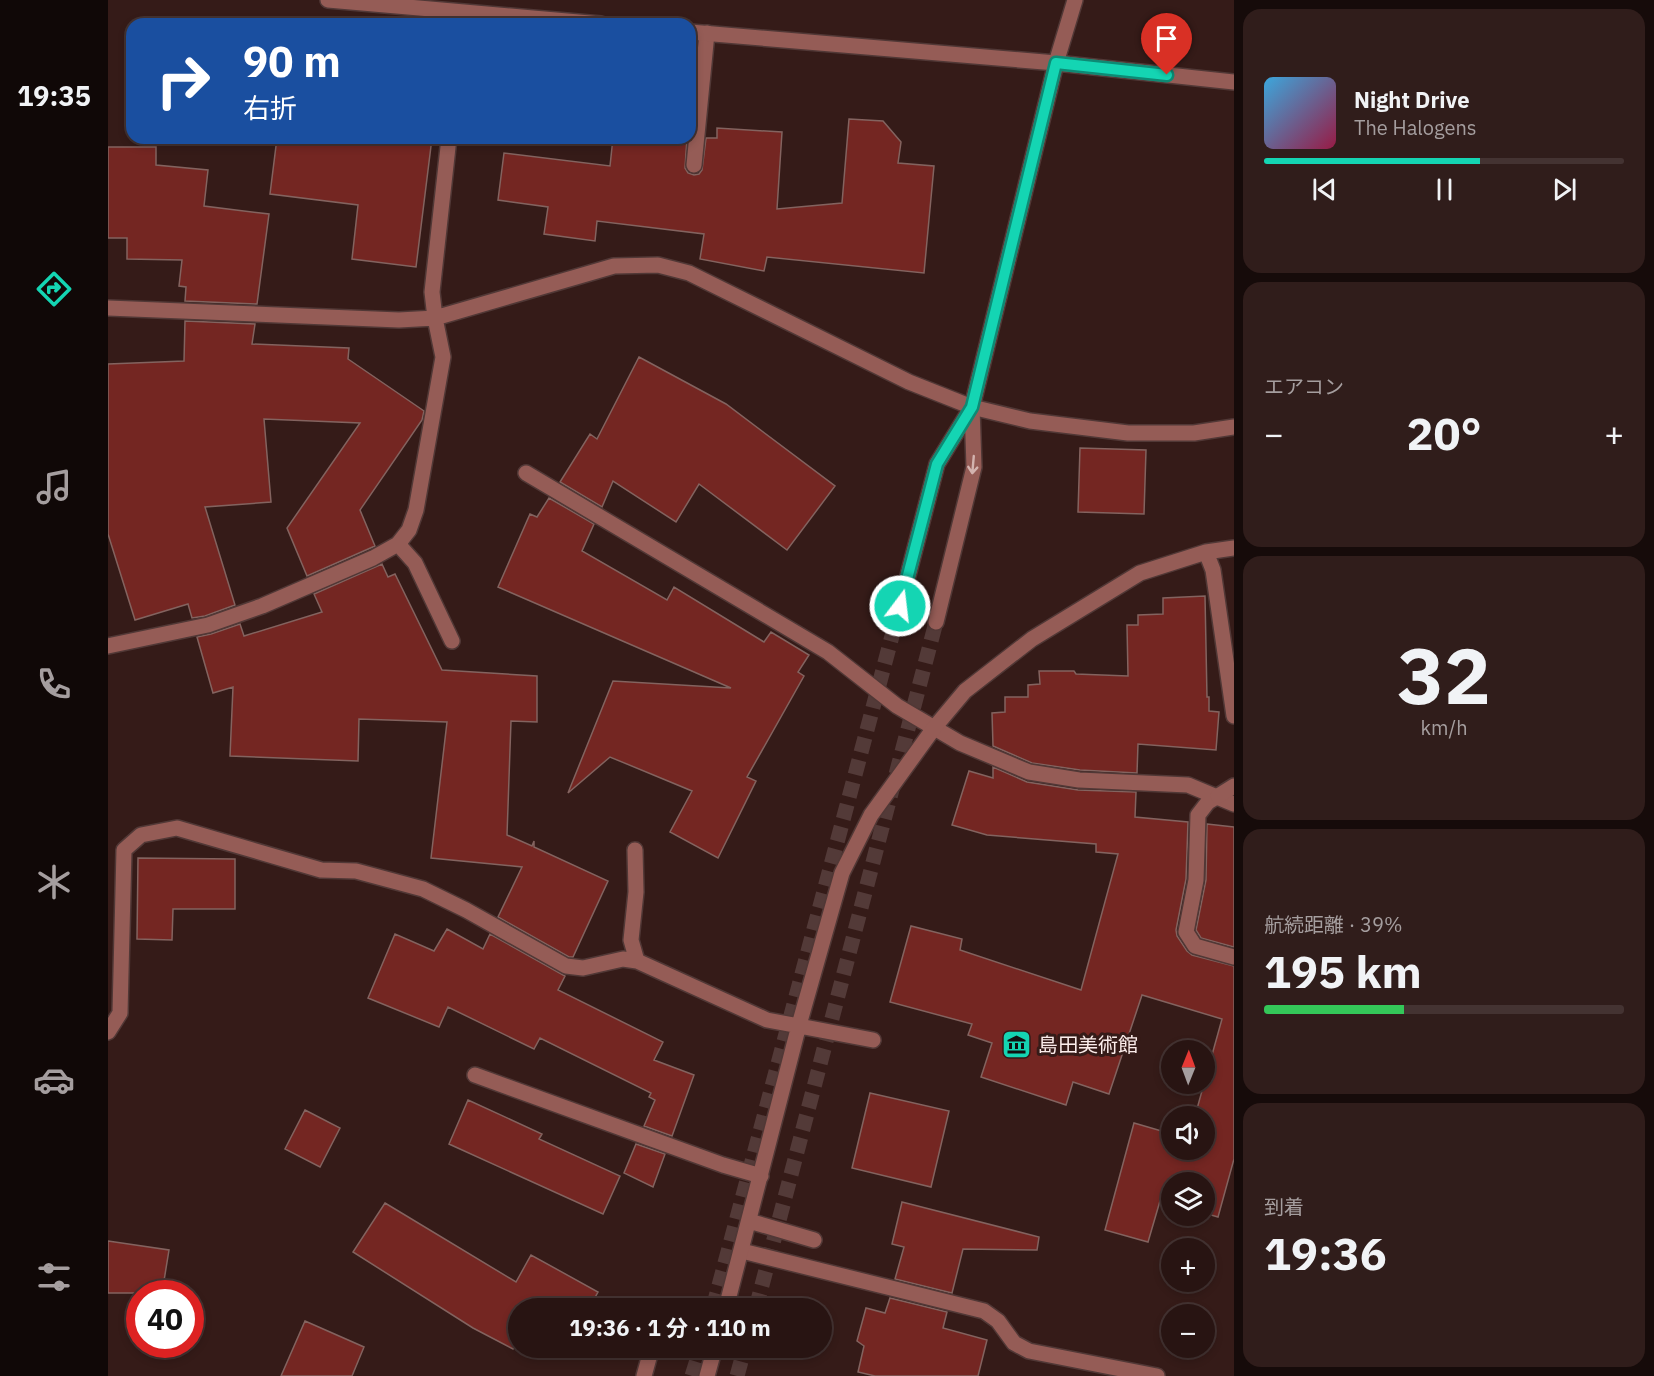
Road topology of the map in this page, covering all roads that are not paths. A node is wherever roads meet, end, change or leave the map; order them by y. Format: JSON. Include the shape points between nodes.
{"nodes":[{"id":1,"x":337,"y":0,"type":"edge"},
{"id":2,"x":1075,"y":0,"type":"edge"},
{"id":3,"x":462,"y":18,"type":"edge"},
{"id":4,"x":696,"y":32,"type":"edge"},
{"id":5,"x":707,"y":33,"type":"junction"},
{"id":6,"x":1056,"y":63,"type":"junction"},
{"id":7,"x":1234,"y":82,"type":"edge"},
{"id":8,"x":448,"y":144,"type":"edge"},
{"id":9,"x":694,"y":165,"type":"dead end"},
{"id":10,"x":108,"y":308,"type":"edge"},
{"id":11,"x":435,"y":318,"type":"junction"},
{"id":12,"x":972,"y":407,"type":"junction"},
{"id":13,"x":1234,"y":428,"type":"edge"},
{"id":14,"x":526,"y":473,"type":"dead end"},
{"id":15,"x":398,"y":544,"type":"junction"},
{"id":16,"x":1234,"y":548,"type":"edge"},
{"id":17,"x":1206,"y":552,"type":"junction"},
{"id":18,"x":900,"y":606,"type":"tunnel mouth"},
{"id":19,"x":936,"y":622,"type":"tunnel mouth"},
{"id":20,"x":452,"y":641,"type":"dead end"},
{"id":21,"x":108,"y":646,"type":"edge"},
{"id":22,"x":1234,"y":716,"type":"edge"},
{"id":23,"x":934,"y":728,"type":"junction"},
{"id":24,"x":1234,"y":786,"type":"edge"},
{"id":25,"x":1218,"y":796,"type":"junction"},
{"id":26,"x":1234,"y":804,"type":"edge"},
{"id":27,"x":635,"y":850,"type":"dead end"},
{"id":28,"x":1234,"y":957,"type":"edge"},
{"id":29,"x":637,"y":961,"type":"junction"},
{"id":30,"x":799,"y":1025,"type":"junction"},
{"id":31,"x":108,"y":1032,"type":"edge"},
{"id":32,"x":873,"y":1040,"type":"dead end"},
{"id":33,"x":475,"y":1075,"type":"dead end"},
{"id":34,"x":761,"y":1176,"type":"junction"},
{"id":35,"x":749,"y":1221,"type":"junction"},
{"id":36,"x":814,"y":1240,"type":"dead end"},
{"id":37,"x":742,"y":1251,"type":"junction"},
{"id":38,"x":729,"y":1298,"type":"edge"},
{"id":39,"x":649,"y":1358,"type":"edge"},
{"id":40,"x":712,"y":1358,"type":"edge"},
{"id":41,"x":644,"y":1376,"type":"edge"},
{"id":42,"x":707,"y":1376,"type":"edge"},
{"id":43,"x":1157,"y":1376,"type":"edge"}],
"edges":[{"from":1,"to":3,"type":"street"},
{"from":2,"to":6,"type":"street"},
{"from":4,"to":5,"type":"street"},
{"from":5,"to":6,"type":"street"},
{"from":5,"to":9,"type":"street"},
{"from":6,"to":7,"type":"street"},
{"from":6,"to":12,"type":"street"},
{"from":8,"to":11,"type":"street","via":[[432,292]]},
{"from":10,"to":11,"type":"street","via":[[399,320]]},
{"from":11,"to":12,"type":"street","via":[[614,266],[658,265],[689,273],[909,382]]},
{"from":11,"to":15,"type":"street","via":[[443,357],[416,510],[409,530]]},
{"from":12,"to":13,"type":"street","via":[[1030,421],[1128,433],[1194,433]]},
{"from":12,"to":18,"type":"street","via":[[937,464]]},
{"from":12,"to":19,"type":"street","one_way":true,"via":[[974,467]]},
{"from":14,"to":23,"type":"street","via":[[828,652]]},
{"from":15,"to":20,"type":"street","via":[[415,563]]},
{"from":15,"to":21,"type":"street","via":[[262,606],[208,625]]},
{"from":16,"to":17,"type":"street"},
{"from":17,"to":22,"type":"street","via":[[1214,570]]},
{"from":17,"to":23,"type":"street","via":[[1140,573],[1032,639],[965,690]]},
{"from":23,"to":25,"type":"street","via":[[1029,772],[1079,780],[1188,785]]},
{"from":23,"to":30,"type":"street","via":[[871,816],[842,873]]},
{"from":24,"to":25,"type":"street"},
{"from":25,"to":26,"type":"street"},
{"from":25,"to":28,"type":"street","via":[[1198,815],[1196,880],[1186,932],[1195,946]]},
{"from":27,"to":29,"type":"street","via":[[631,940]]},
{"from":29,"to":30,"type":"street","via":[[767,1020]]},
{"from":29,"to":31,"type":"street","via":[[623,959],[583,968],[566,966],[423,889],[356,870],[321,870],[177,828],[141,835],[124,850],[120,1013]]},
{"from":30,"to":32,"type":"street"},
{"from":30,"to":34,"type":"street"},
{"from":33,"to":34,"type":"street"},
{"from":34,"to":35,"type":"street"},
{"from":35,"to":36,"type":"street"},
{"from":35,"to":37,"type":"street"},
{"from":37,"to":38,"type":"street"},
{"from":37,"to":43,"type":"street","via":[[984,1311],[998,1321],[1014,1343],[1029,1352]]},
{"from":39,"to":41,"type":"street"},
{"from":40,"to":42,"type":"street"}]}
